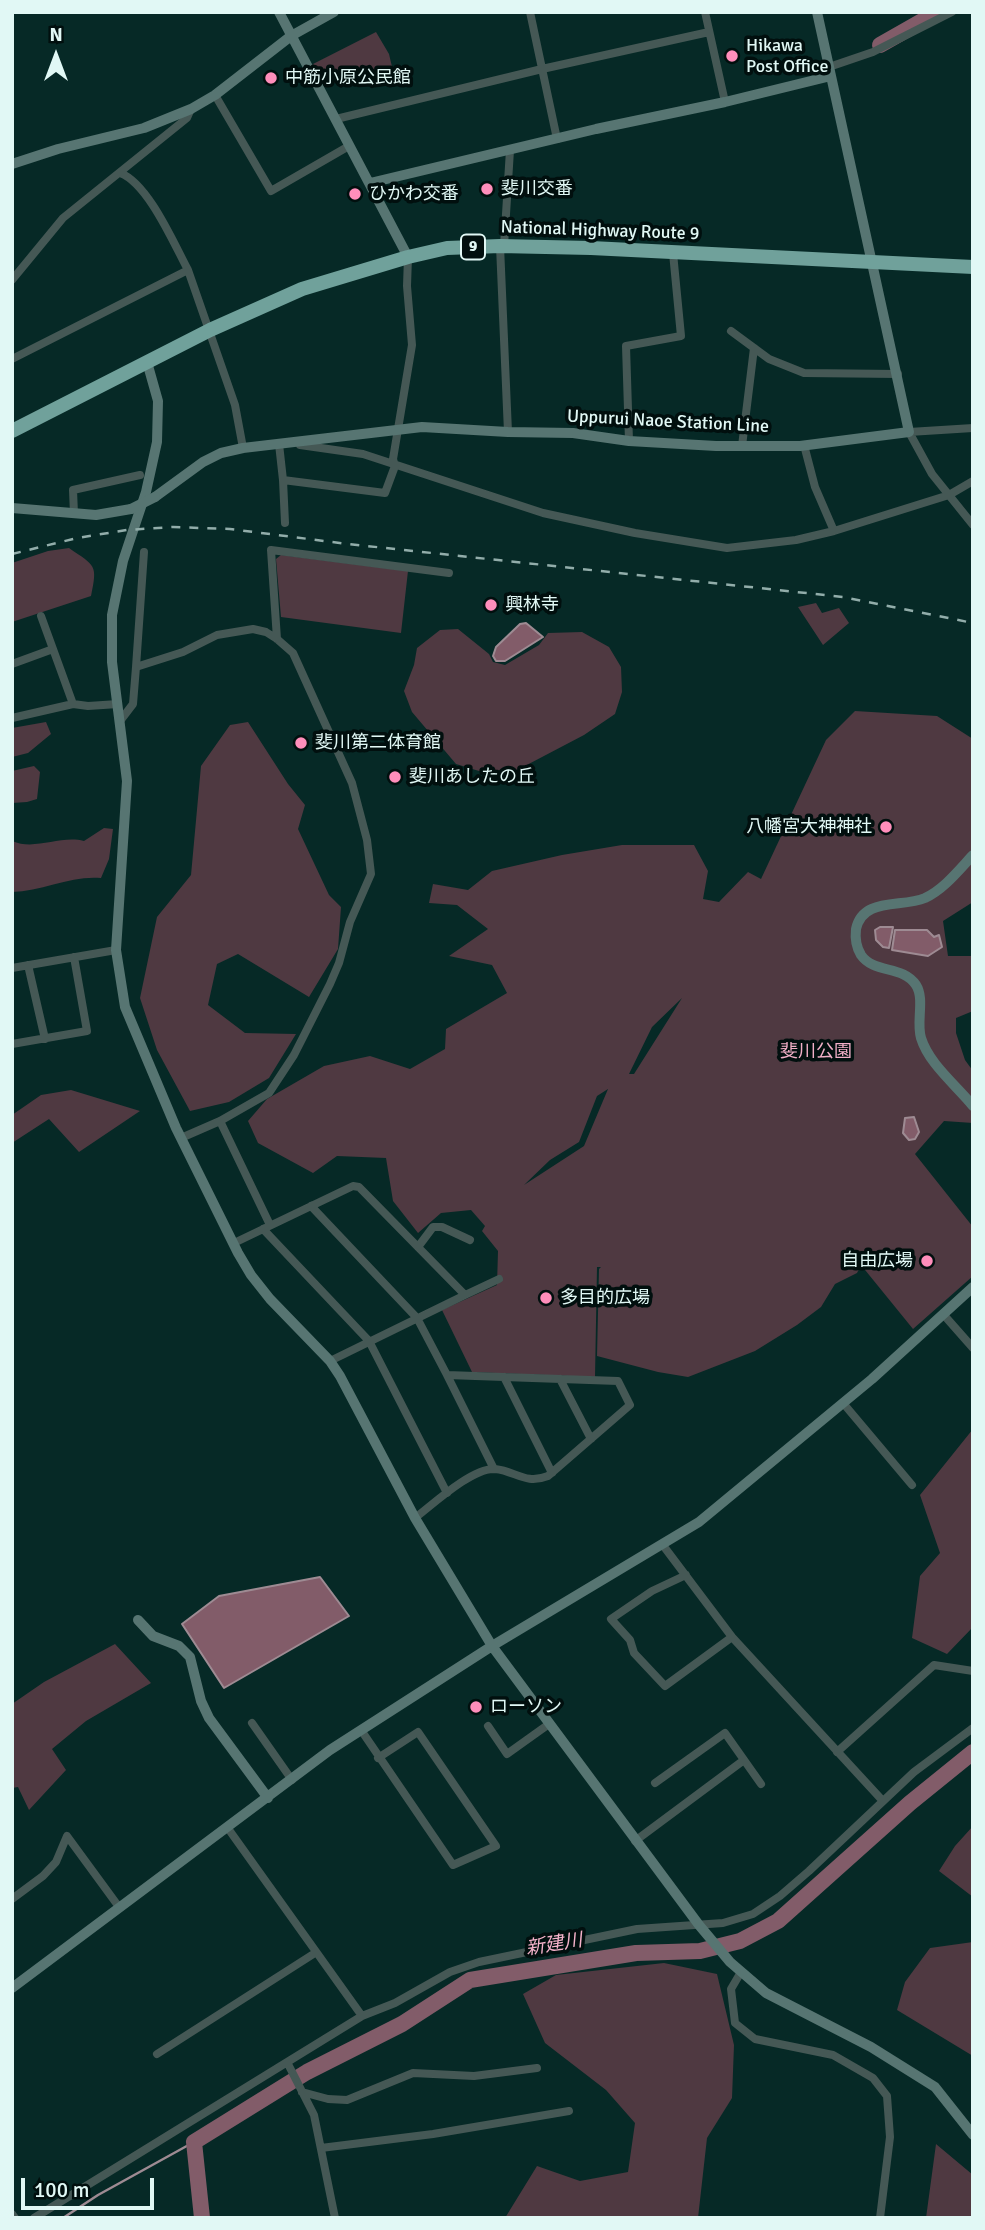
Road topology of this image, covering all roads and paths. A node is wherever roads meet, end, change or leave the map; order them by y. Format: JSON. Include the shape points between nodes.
{"nodes":[{"id":1,"x":279,"y":12,"type":"edge"},
{"id":2,"x":334,"y":12,"type":"edge"},
{"id":3,"x":530,"y":12,"type":"edge"},
{"id":4,"x":705,"y":12,"type":"edge"},
{"id":5,"x":817,"y":12,"type":"edge"},
{"id":6,"x":952,"y":12,"type":"edge"},
{"id":7,"x":709,"y":32,"type":"junction"},
{"id":8,"x":291,"y":36,"type":"junction"},
{"id":9,"x":542,"y":69,"type":"junction"},
{"id":10,"x":830,"y":71,"type":"junction"},
{"id":11,"x":215,"y":95,"type":"junction"},
{"id":12,"x":725,"y":102,"type":"junction"},
{"id":13,"x":191,"y":110,"type":"junction"},
{"id":14,"x":335,"y":119,"type":"junction"},
{"id":15,"x":557,"y":139,"type":"junction"},
{"id":16,"x":349,"y":146,"type":"junction"},
{"id":17,"x":510,"y":150,"type":"junction"},
{"id":18,"x":12,"y":164,"type":"edge"},
{"id":19,"x":120,"y":173,"type":"junction"},
{"id":20,"x":370,"y":183,"type":"junction"},
{"id":21,"x":502,"y":246,"type":"junction"},
{"id":22,"x":673,"y":253,"type":"junction"},
{"id":23,"x":408,"y":257,"type":"junction"},
{"id":24,"x":871,"y":263,"type":"junction"},
{"id":25,"x":973,"y":267,"type":"edge"},
{"id":26,"x":188,"y":270,"type":"junction"},
{"id":27,"x":12,"y":280,"type":"edge"},
{"id":28,"x":210,"y":330,"type":"junction"},
{"id":29,"x":731,"y":331,"type":"dead end"},
{"id":30,"x":754,"y":348,"type":"junction"},
{"id":31,"x":12,"y":359,"type":"edge"},
{"id":32,"x":147,"y":362,"type":"junction"},
{"id":33,"x":898,"y":374,"type":"junction"},
{"id":34,"x":973,"y":428,"type":"edge"},
{"id":35,"x":398,"y":430,"type":"junction"},
{"id":36,"x":12,"y":431,"type":"edge"},
{"id":37,"x":508,"y":432,"type":"junction"},
{"id":38,"x":909,"y":432,"type":"junction"},
{"id":39,"x":629,"y":441,"type":"junction"},
{"id":40,"x":284,"y":444,"type":"junction"},
{"id":41,"x":804,"y":445,"type":"junction"},
{"id":42,"x":742,"y":446,"type":"junction"},
{"id":43,"x":243,"y":448,"type":"junction"},
{"id":44,"x":395,"y":466,"type":"junction"},
{"id":45,"x":140,"y":475,"type":"dead end"},
{"id":46,"x":283,"y":480,"type":"junction"},
{"id":47,"x":973,"y":481,"type":"edge"},
{"id":48,"x":949,"y":495,"type":"junction"},
{"id":49,"x":12,"y":508,"type":"edge"},
{"id":50,"x":74,"y":514,"type":"junction"},
{"id":51,"x":285,"y":523,"type":"dead end"},
{"id":52,"x":973,"y":525,"type":"edge"},
{"id":53,"x":834,"y":531,"type":"junction"},
{"id":54,"x":144,"y":552,"type":"dead end"},
{"id":55,"x":449,"y":573,"type":"dead end"},
{"id":56,"x":41,"y":616,"type":"dead end"},
{"id":57,"x":277,"y":639,"type":"junction"},
{"id":58,"x":53,"y":649,"type":"junction"},
{"id":59,"x":12,"y":664,"type":"edge"},
{"id":60,"x":135,"y":667,"type":"junction"},
{"id":61,"x":73,"y":704,"type":"junction"},
{"id":62,"x":118,"y":704,"type":"junction"},
{"id":63,"x":12,"y":718,"type":"edge"},
{"id":64,"x":120,"y":721,"type":"junction"},
{"id":65,"x":973,"y":855,"type":"edge"},
{"id":66,"x":116,"y":950,"type":"junction"},
{"id":67,"x":74,"y":957,"type":"junction"},
{"id":68,"x":28,"y":965,"type":"junction"},
{"id":69,"x":12,"y":968,"type":"edge"},
{"id":70,"x":45,"y":1039,"type":"junction"},
{"id":71,"x":12,"y":1044,"type":"edge"},
{"id":72,"x":973,"y":1106,"type":"edge"},
{"id":73,"x":220,"y":1121,"type":"junction"},
{"id":74,"x":181,"y":1138,"type":"junction"},
{"id":75,"x":311,"y":1206,"type":"junction"},
{"id":76,"x":266,"y":1227,"type":"junction"},
{"id":77,"x":470,"y":1240,"type":"dead end"},
{"id":78,"x":234,"y":1243,"type":"junction"},
{"id":79,"x":418,"y":1247,"type":"junction"},
{"id":80,"x":499,"y":1279,"type":"dead end"},
{"id":81,"x":973,"y":1287,"type":"edge"},
{"id":82,"x":465,"y":1295,"type":"junction"},
{"id":83,"x":943,"y":1314,"type":"junction"},
{"id":84,"x":417,"y":1318,"type":"junction"},
{"id":85,"x":369,"y":1341,"type":"junction"},
{"id":86,"x":973,"y":1348,"type":"edge"},
{"id":87,"x":330,"y":1361,"type":"junction"},
{"id":88,"x":447,"y":1376,"type":"junction"},
{"id":89,"x":504,"y":1377,"type":"junction"},
{"id":90,"x":560,"y":1379,"type":"junction"},
{"id":91,"x":843,"y":1403,"type":"junction"},
{"id":92,"x":591,"y":1439,"type":"junction"},
{"id":93,"x":494,"y":1469,"type":"junction"},
{"id":94,"x":552,"y":1473,"type":"junction"},
{"id":95,"x":912,"y":1485,"type":"dead end"},
{"id":96,"x":447,"y":1493,"type":"junction"},
{"id":97,"x":415,"y":1518,"type":"junction"},
{"id":98,"x":662,"y":1544,"type":"junction"},
{"id":99,"x":686,"y":1575,"type":"junction"},
{"id":100,"x":138,"y":1620,"type":"dead end"},
{"id":101,"x":733,"y":1637,"type":"junction"},
{"id":102,"x":492,"y":1646,"type":"junction"},
{"id":103,"x":973,"y":1671,"type":"edge"},
{"id":104,"x":252,"y":1723,"type":"dead end"},
{"id":105,"x":549,"y":1724,"type":"junction"},
{"id":106,"x":488,"y":1726,"type":"dead end"},
{"id":107,"x":973,"y":1728,"type":"edge"},
{"id":108,"x":361,"y":1730,"type":"junction"},
{"id":109,"x":837,"y":1752,"type":"junction"},
{"id":110,"x":378,"y":1758,"type":"junction"},
{"id":111,"x":744,"y":1760,"type":"junction"},
{"id":112,"x":292,"y":1780,"type":"junction"},
{"id":113,"x":655,"y":1783,"type":"dead end"},
{"id":114,"x":761,"y":1784,"type":"dead end"},
{"id":115,"x":268,"y":1798,"type":"junction"},
{"id":116,"x":882,"y":1800,"type":"junction"},
{"id":117,"x":228,"y":1827,"type":"junction"},
{"id":118,"x":635,"y":1841,"type":"junction"},
{"id":119,"x":12,"y":1899,"type":"edge"},
{"id":120,"x":119,"y":1907,"type":"junction"},
{"id":121,"x":699,"y":1925,"type":"junction"},
{"id":122,"x":316,"y":1953,"type":"junction"},
{"id":123,"x":741,"y":1972,"type":"junction"},
{"id":124,"x":12,"y":1988,"type":"edge"},
{"id":125,"x":362,"y":2016,"type":"junction"},
{"id":126,"x":157,"y":2054,"type":"dead end"},
{"id":127,"x":286,"y":2062,"type":"junction"},
{"id":128,"x":537,"y":2068,"type":"dead end"},
{"id":129,"x":302,"y":2092,"type":"junction"},
{"id":130,"x":569,"y":2111,"type":"dead end"},
{"id":131,"x":973,"y":2136,"type":"edge"},
{"id":132,"x":321,"y":2148,"type":"junction"},
{"id":133,"x":34,"y":2218,"type":"edge"},
{"id":134,"x":335,"y":2218,"type":"edge"},
{"id":135,"x":880,"y":2218,"type":"edge"}],
"edges":[{"from":1,"to":8,"type":"street"},
{"from":2,"to":8,"type":"street"},
{"from":3,"to":9,"type":"street"},
{"from":4,"to":7,"type":"street"},
{"from":5,"to":10,"type":"street"},
{"from":6,"to":10,"type":"street"},
{"from":7,"to":9,"type":"street"},
{"from":7,"to":12,"type":"street"},
{"from":8,"to":11,"type":"street"},
{"from":8,"to":14,"type":"street"},
{"from":9,"to":14,"type":"street"},
{"from":9,"to":15,"type":"street"},
{"from":10,"to":12,"type":"street"},
{"from":10,"to":24,"type":"street"},
{"from":11,"to":13,"type":"street"},
{"from":11,"to":16,"type":"street","via":[[271,191]]},
{"from":12,"to":15,"type":"street"},
{"from":13,"to":18,"type":"street","via":[[144,128]]},
{"from":13,"to":19,"type":"street"},
{"from":14,"to":16,"type":"street"},
{"from":15,"to":17,"type":"street"},
{"from":16,"to":20,"type":"street"},
{"from":17,"to":20,"type":"street"},
{"from":17,"to":21,"type":"street"},
{"from":19,"to":26,"type":"street","via":[[144,191]]},
{"from":19,"to":27,"type":"street","via":[[54,227]]},
{"from":20,"to":23,"type":"street"},
{"from":21,"to":22,"type":"highway","name":"National Highway Route 9","number":"9"},
{"from":21,"to":23,"type":"highway","name":"National Highway Route 9","number":"9","via":[[447,248]]},
{"from":21,"to":37,"type":"street"},
{"from":22,"to":24,"type":"highway","name":"National Highway Route 9","number":"9"},
{"from":22,"to":39,"type":"street","via":[[681,336],[625,346]]},
{"from":23,"to":28,"type":"highway","name":"National Highway Route 9","number":"9","via":[[302,289]]},
{"from":23,"to":35,"type":"street","via":[[412,345]]},
{"from":24,"to":25,"type":"highway","name":"National Highway Route 9","number":"9"},
{"from":24,"to":33,"type":"street"},
{"from":26,"to":28,"type":"street"},
{"from":26,"to":31,"type":"street"},
{"from":28,"to":32,"type":"highway","name":"National Highway Route 9","number":"9"},
{"from":28,"to":43,"type":"street","via":[[235,405]]},
{"from":29,"to":30,"type":"street"},
{"from":30,"to":33,"type":"street","via":[[768,359],[804,373]]},
{"from":30,"to":42,"type":"street"},
{"from":32,"to":36,"type":"highway","name":"National Highway Route 9","number":"9"},
{"from":32,"to":62,"type":"street","via":[[158,401],[157,442],[112,615]]},
{"from":33,"to":38,"type":"street"},
{"from":34,"to":38,"type":"street"},
{"from":35,"to":37,"type":"street","name":"Uppurui Naoe Station Line"},
{"from":35,"to":40,"type":"street","name":"Uppurui Naoe Station Line"},
{"from":35,"to":44,"type":"street"},
{"from":37,"to":39,"type":"street","name":"Uppurui Naoe Station Line","via":[[573,433]]},
{"from":38,"to":41,"type":"street","name":"Uppurui Naoe Station Line"},
{"from":38,"to":48,"type":"street"},
{"from":39,"to":42,"type":"street","name":"Uppurui Naoe Station Line"},
{"from":40,"to":43,"type":"street","name":"Uppurui Naoe Station Line"},
{"from":40,"to":44,"type":"street","via":[[363,454]]},
{"from":40,"to":46,"type":"street"},
{"from":41,"to":42,"type":"street","name":"Uppurui Naoe Station Line"},
{"from":41,"to":53,"type":"street"},
{"from":43,"to":50,"type":"street","name":"Uppurui Naoe Station Line","bridge":true,"via":[[203,462],[131,509]]},
{"from":44,"to":46,"type":"street","via":[[385,493]]},
{"from":44,"to":53,"type":"street","via":[[543,513],[727,548]]},
{"from":45,"to":50,"type":"street","via":[[73,490]]},
{"from":46,"to":51,"type":"street"},
{"from":47,"to":48,"type":"street"},
{"from":48,"to":52,"type":"street"},
{"from":48,"to":53,"type":"street"},
{"from":49,"to":50,"type":"street","name":"Uppurui Naoe Station Line"},
{"from":54,"to":60,"type":"street"},
{"from":55,"to":57,"type":"street","via":[[271,550]]},
{"from":56,"to":58,"type":"street"},
{"from":57,"to":60,"type":"street","via":[[253,629],[217,635]]},
{"from":57,"to":73,"type":"street","via":[[293,653],[352,783],[371,874],[330,985],[294,1055],[269,1093]]},
{"from":58,"to":59,"type":"street"},
{"from":58,"to":61,"type":"street"},
{"from":60,"to":64,"type":"street","via":[[133,704]]},
{"from":61,"to":62,"type":"street"},
{"from":61,"to":63,"type":"street"},
{"from":62,"to":64,"type":"street"},
{"from":64,"to":66,"type":"street","via":[[127,808]]},
{"from":65,"to":72,"type":"street","via":[[949,881],[922,899],[869,909],[856,934],[866,961],[903,973],[915,983],[925,1046]]},
{"from":66,"to":67,"type":"street"},
{"from":66,"to":74,"type":"street","via":[[125,1007]]},
{"from":67,"to":68,"type":"street"},
{"from":67,"to":70,"type":"street","via":[[87,1031]]},
{"from":68,"to":69,"type":"street"},
{"from":68,"to":70,"type":"street"},
{"from":70,"to":71,"type":"street"},
{"from":73,"to":74,"type":"street"},
{"from":73,"to":76,"type":"street"},
{"from":74,"to":78,"type":"street"},
{"from":75,"to":76,"type":"street"},
{"from":75,"to":79,"type":"street","via":[[359,1186]]},
{"from":75,"to":84,"type":"street"},
{"from":76,"to":78,"type":"street"},
{"from":76,"to":85,"type":"street"},
{"from":77,"to":79,"type":"street","via":[[433,1227]]},
{"from":78,"to":87,"type":"street","via":[[251,1275]]},
{"from":79,"to":82,"type":"street"},
{"from":80,"to":82,"type":"street"},
{"from":81,"to":83,"type":"street"},
{"from":82,"to":84,"type":"street"},
{"from":83,"to":86,"type":"street"},
{"from":83,"to":91,"type":"street"},
{"from":84,"to":85,"type":"street"},
{"from":84,"to":88,"type":"street"},
{"from":85,"to":87,"type":"street"},
{"from":85,"to":96,"type":"street"},
{"from":87,"to":97,"type":"street"},
{"from":88,"to":89,"type":"street"},
{"from":88,"to":93,"type":"street"},
{"from":89,"to":90,"type":"street"},
{"from":89,"to":94,"type":"street"},
{"from":90,"to":92,"type":"street"},
{"from":90,"to":92,"type":"street","via":[[618,1381],[630,1405]]},
{"from":91,"to":95,"type":"street"},
{"from":91,"to":98,"type":"street","via":[[698,1522]]},
{"from":92,"to":94,"type":"street"},
{"from":93,"to":94,"type":"street","via":[[526,1480]]},
{"from":93,"to":96,"type":"street","via":[[471,1476]]},
{"from":96,"to":97,"type":"street"},
{"from":97,"to":102,"type":"street"},
{"from":98,"to":99,"type":"street"},
{"from":98,"to":102,"type":"street"},
{"from":99,"to":101,"type":"street"},
{"from":99,"to":101,"type":"street","via":[[611,1619],[630,1640],[634,1653],[665,1686]]},
{"from":100,"to":115,"type":"street","via":[[153,1636],[179,1646],[190,1657],[209,1718]]},
{"from":101,"to":109,"type":"street"},
{"from":102,"to":105,"type":"street"},
{"from":102,"to":108,"type":"street"},
{"from":103,"to":109,"type":"street","via":[[934,1665]]},
{"from":104,"to":112,"type":"street"},
{"from":105,"to":106,"type":"street","via":[[507,1754]]},
{"from":105,"to":118,"type":"street"},
{"from":107,"to":116,"type":"street"},
{"from":108,"to":110,"type":"street"},
{"from":108,"to":112,"type":"street"},
{"from":109,"to":116,"type":"street"},
{"from":110,"to":110,"type":"street","via":[[453,1866],[496,1846],[418,1732]]},
{"from":111,"to":113,"type":"street","via":[[724,1733]]},
{"from":111,"to":114,"type":"street"},
{"from":111,"to":118,"type":"street"},
{"from":112,"to":115,"type":"street"},
{"from":115,"to":117,"type":"street"},
{"from":116,"to":121,"type":"street","via":[[780,1896],[753,1914]]},
{"from":117,"to":120,"type":"street"},
{"from":117,"to":122,"type":"street"},
{"from":118,"to":121,"type":"street"},
{"from":119,"to":120,"type":"street","via":[[56,1862],[67,1836]]},
{"from":120,"to":124,"type":"street"},
{"from":121,"to":123,"type":"street"},
{"from":121,"to":125,"type":"street","via":[[637,1928],[479,1962]]},
{"from":122,"to":125,"type":"street"},
{"from":122,"to":126,"type":"street"},
{"from":123,"to":131,"type":"street","via":[[766,1993],[871,2047],[935,2087]]},
{"from":123,"to":135,"type":"street","via":[[731,1989],[735,2023],[755,2039],[833,2055],[873,2078],[887,2096],[890,2137]]},
{"from":125,"to":127,"type":"street"},
{"from":127,"to":129,"type":"street"},
{"from":127,"to":133,"type":"street"},
{"from":128,"to":129,"type":"street","via":[[474,2076],[413,2073],[347,2100]]},
{"from":129,"to":132,"type":"street","via":[[314,2115]]},
{"from":130,"to":132,"type":"street"},
{"from":132,"to":134,"type":"street"}]}
